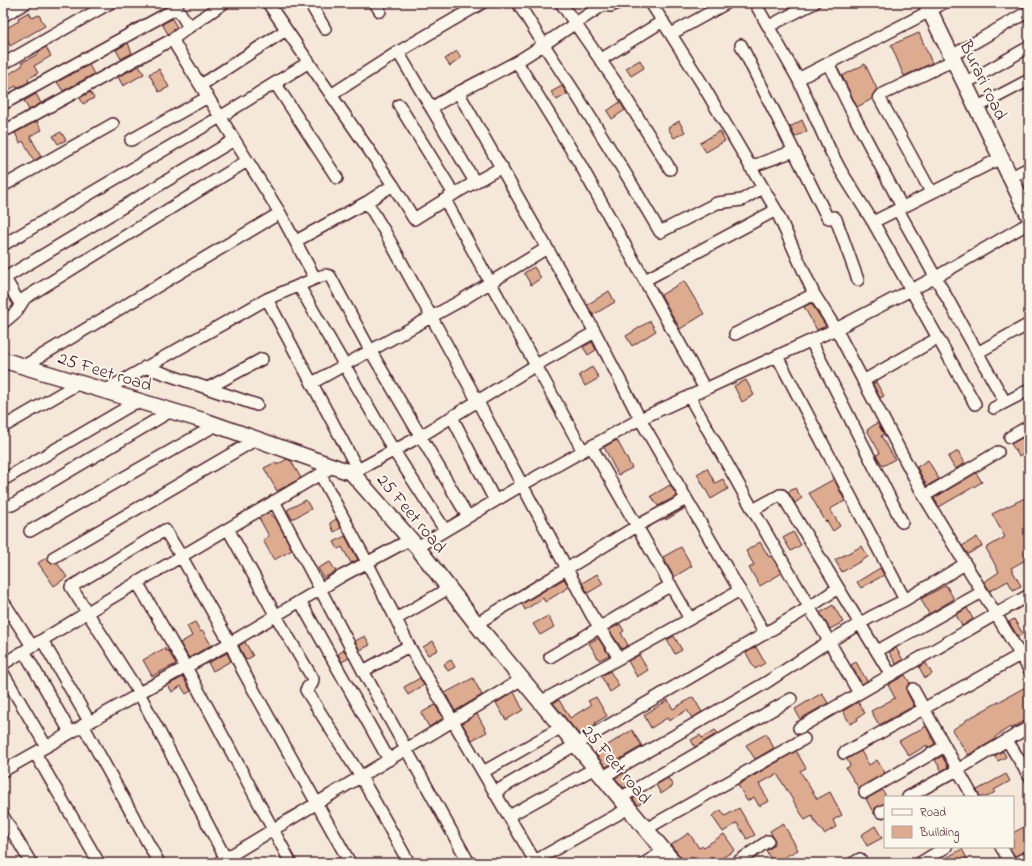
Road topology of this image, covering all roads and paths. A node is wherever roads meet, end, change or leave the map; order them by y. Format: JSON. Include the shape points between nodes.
{"nodes":[{"id":1,"x":26,"y":3,"type":"edge"},
{"id":2,"x":110,"y":3,"type":"edge"},
{"id":3,"x":224,"y":3,"type":"edge"},
{"id":4,"x":268,"y":3,"type":"edge"},
{"id":5,"x":310,"y":3,"type":"edge"},
{"id":6,"x":482,"y":3,"type":"edge"},
{"id":7,"x":518,"y":3,"type":"edge"},
{"id":8,"x":561,"y":3,"type":"edge"},
{"id":9,"x":618,"y":3,"type":"edge"},
{"id":10,"x":651,"y":3,"type":"edge"},
{"id":11,"x":727,"y":3,"type":"edge"},
{"id":12,"x":755,"y":3,"type":"edge"},
{"id":13,"x":814,"y":3,"type":"edge"},
{"id":14,"x":176,"y":5,"type":"edge"},
{"id":15,"x":934,"y":5,"type":"edge"},
{"id":16,"x":1029,"y":11,"type":"edge"},
{"id":17,"x":3,"y":16,"type":"edge"},
{"id":18,"x":663,"y":21,"type":"junction"},
{"id":19,"x":574,"y":23,"type":"junction"},
{"id":20,"x":769,"y":26,"type":"junction"},
{"id":21,"x":189,"y":28,"type":"junction"},
{"id":22,"x":326,"y":29,"type":"dead end"},
{"id":23,"x":286,"y":30,"type":"junction"},
{"id":24,"x":671,"y":34,"type":"junction"},
{"id":25,"x":173,"y":39,"type":"junction"},
{"id":26,"x":544,"y":45,"type":"junction"},
{"id":27,"x":741,"y":45,"type":"dead end"},
{"id":28,"x":1029,"y":47,"type":"edge"},
{"id":29,"x":398,"y":52,"type":"junction"},
{"id":30,"x":957,"y":56,"type":"junction"},
{"id":31,"x":600,"y":60,"type":"junction"},
{"id":32,"x":309,"y":62,"type":"junction"},
{"id":33,"x":517,"y":62,"type":"junction"},
{"id":34,"x":828,"y":63,"type":"junction"},
{"id":35,"x":3,"y":64,"type":"edge"},
{"id":36,"x":798,"y":79,"type":"junction"},
{"id":37,"x":973,"y":79,"type":"junction"},
{"id":38,"x":1029,"y":80,"type":"edge"},
{"id":39,"x":275,"y":83,"type":"junction"},
{"id":40,"x":201,"y":85,"type":"junction"},
{"id":41,"x":458,"y":92,"type":"junction"},
{"id":42,"x":331,"y":95,"type":"junction"},
{"id":43,"x":208,"y":97,"type":"junction"},
{"id":44,"x":3,"y":104,"type":"edge"},
{"id":45,"x":985,"y":104,"type":"junction"},
{"id":46,"x":399,"y":105,"type":"dead end"},
{"id":47,"x":431,"y":108,"type":"junction"},
{"id":48,"x":220,"y":117,"type":"junction"},
{"id":49,"x":113,"y":124,"type":"dead end"},
{"id":50,"x":8,"y":129,"type":"dead end"},
{"id":51,"x":132,"y":140,"type":"dead end"},
{"id":52,"x":234,"y":140,"type":"junction"},
{"id":53,"x":794,"y":151,"type":"junction"},
{"id":54,"x":1001,"y":158,"type":"junction"},
{"id":55,"x":247,"y":161,"type":"junction"},
{"id":56,"x":502,"y":167,"type":"junction"},
{"id":57,"x":750,"y":167,"type":"junction"},
{"id":58,"x":670,"y":169,"type":"dead end"},
{"id":59,"x":1024,"y":170,"type":"edge"},
{"id":60,"x":337,"y":178,"type":"dead end"},
{"id":61,"x":475,"y":182,"type":"junction"},
{"id":62,"x":3,"y":186,"type":"edge"},
{"id":63,"x":393,"y":186,"type":"junction"},
{"id":64,"x":762,"y":188,"type":"junction"},
{"id":65,"x":931,"y":192,"type":"junction"},
{"id":66,"x":1029,"y":193,"type":"edge"},
{"id":67,"x":449,"y":197,"type":"junction"},
{"id":68,"x":367,"y":202,"type":"junction"},
{"id":69,"x":900,"y":209,"type":"junction"},
{"id":70,"x":776,"y":210,"type":"junction"},
{"id":71,"x":280,"y":213,"type":"junction"},
{"id":72,"x":1029,"y":216,"type":"edge"},
{"id":73,"x":873,"y":222,"type":"junction"},
{"id":74,"x":1029,"y":223,"type":"edge"},
{"id":75,"x":296,"y":241,"type":"junction"},
{"id":76,"x":3,"y":245,"type":"edge"},
{"id":77,"x":547,"y":248,"type":"junction"},
{"id":78,"x":4,"y":276,"type":"edge"},
{"id":79,"x":936,"y":277,"type":"junction"},
{"id":80,"x":315,"y":278,"type":"junction"},
{"id":81,"x":645,"y":280,"type":"junction"},
{"id":82,"x":858,"y":280,"type":"dead end"},
{"id":83,"x":491,"y":283,"type":"junction"},
{"id":84,"x":299,"y":286,"type":"junction"},
{"id":85,"x":911,"y":290,"type":"junction"},
{"id":86,"x":814,"y":294,"type":"junction"},
{"id":87,"x":267,"y":299,"type":"junction"},
{"id":88,"x":20,"y":304,"type":"junction"},
{"id":89,"x":431,"y":317,"type":"junction"},
{"id":90,"x":3,"y":323,"type":"edge"},
{"id":91,"x":1029,"y":324,"type":"edge"},
{"id":92,"x":836,"y":329,"type":"junction"},
{"id":93,"x":595,"y":332,"type":"junction"},
{"id":94,"x":735,"y":334,"type":"dead end"},
{"id":95,"x":938,"y":338,"type":"junction"},
{"id":96,"x":811,"y":341,"type":"junction"},
{"id":97,"x":370,"y":350,"type":"junction"},
{"id":98,"x":977,"y":352,"type":"junction"},
{"id":99,"x":777,"y":356,"type":"junction"},
{"id":100,"x":262,"y":359,"type":"dead end"},
{"id":101,"x":11,"y":365,"type":"edge"},
{"id":102,"x":344,"y":365,"type":"junction"},
{"id":103,"x":536,"y":365,"type":"junction"},
{"id":104,"x":145,"y":368,"type":"junction"},
{"id":105,"x":863,"y":381,"type":"junction"},
{"id":106,"x":79,"y":383,"type":"junction"},
{"id":107,"x":312,"y":383,"type":"junction"},
{"id":108,"x":208,"y":388,"type":"junction"},
{"id":109,"x":705,"y":389,"type":"junction"},
{"id":110,"x":1029,"y":390,"type":"edge"},
{"id":111,"x":104,"y":391,"type":"junction"},
{"id":112,"x":689,"y":396,"type":"junction"},
{"id":113,"x":138,"y":401,"type":"junction"},
{"id":114,"x":478,"y":402,"type":"junction"},
{"id":115,"x":1005,"y":402,"type":"junction"},
{"id":116,"x":975,"y":404,"type":"dead end"},
{"id":117,"x":257,"y":405,"type":"dead end"},
{"id":118,"x":994,"y":408,"type":"dead end"},
{"id":119,"x":171,"y":411,"type":"junction"},
{"id":120,"x":452,"y":417,"type":"junction"},
{"id":121,"x":640,"y":419,"type":"junction"},
{"id":122,"x":216,"y":425,"type":"junction"},
{"id":123,"x":1029,"y":426,"type":"edge"},
{"id":124,"x":3,"y":427,"type":"edge"},
{"id":125,"x":421,"y":436,"type":"junction"},
{"id":126,"x":1010,"y":437,"type":"dead end"},
{"id":127,"x":257,"y":439,"type":"junction"},
{"id":128,"x":587,"y":448,"type":"junction"},
{"id":129,"x":394,"y":451,"type":"junction"},
{"id":130,"x":998,"y":452,"type":"dead end"},
{"id":131,"x":334,"y":466,"type":"junction"},
{"id":132,"x":355,"y":471,"type":"junction"},
{"id":133,"x":320,"y":474,"type":"junction"},
{"id":134,"x":3,"y":480,"type":"edge"},
{"id":135,"x":522,"y":485,"type":"junction"},
{"id":136,"x":924,"y":496,"type":"junction"},
{"id":137,"x":686,"y":499,"type":"junction"},
{"id":138,"x":274,"y":501,"type":"junction"},
{"id":139,"x":495,"y":501,"type":"junction"},
{"id":140,"x":12,"y":505,"type":"dead end"},
{"id":141,"x":753,"y":510,"type":"junction"},
{"id":142,"x":468,"y":517,"type":"junction"},
{"id":143,"x":902,"y":522,"type":"dead end"},
{"id":144,"x":637,"y":526,"type":"junction"},
{"id":145,"x":228,"y":529,"type":"junction"},
{"id":146,"x":445,"y":530,"type":"junction"},
{"id":147,"x":30,"y":531,"type":"dead end"},
{"id":148,"x":414,"y":543,"type":"junction"},
{"id":149,"x":181,"y":556,"type":"junction"},
{"id":150,"x":54,"y":557,"type":"dead end"},
{"id":151,"x":367,"y":562,"type":"junction"},
{"id":152,"x":965,"y":564,"type":"junction"},
{"id":153,"x":567,"y":569,"type":"junction"},
{"id":154,"x":137,"y":582,"type":"junction"},
{"id":155,"x":671,"y":586,"type":"junction"},
{"id":156,"x":320,"y":588,"type":"junction"},
{"id":157,"x":449,"y":588,"type":"junction"},
{"id":158,"x":838,"y":588,"type":"junction"},
{"id":159,"x":740,"y":590,"type":"junction"},
{"id":160,"x":982,"y":592,"type":"junction"},
{"id":161,"x":1029,"y":595,"type":"edge"},
{"id":162,"x":905,"y":600,"type":"junction"},
{"id":163,"x":3,"y":601,"type":"edge"},
{"id":164,"x":300,"y":601,"type":"junction"},
{"id":165,"x":810,"y":607,"type":"junction"},
{"id":166,"x":87,"y":612,"type":"junction"},
{"id":167,"x":996,"y":615,"type":"junction"},
{"id":168,"x":276,"y":616,"type":"junction"},
{"id":169,"x":396,"y":619,"type":"junction"},
{"id":170,"x":690,"y":619,"type":"junction"},
{"id":171,"x":476,"y":624,"type":"junction"},
{"id":172,"x":860,"y":624,"type":"junction"},
{"id":173,"x":600,"y":627,"type":"junction"},
{"id":174,"x":765,"y":634,"type":"junction"},
{"id":175,"x":42,"y":640,"type":"junction"},
{"id":176,"x":829,"y":642,"type":"junction"},
{"id":177,"x":230,"y":643,"type":"junction"},
{"id":178,"x":409,"y":646,"type":"junction"},
{"id":179,"x":28,"y":649,"type":"junction"},
{"id":180,"x":877,"y":651,"type":"junction"},
{"id":181,"x":1020,"y":654,"type":"junction"},
{"id":182,"x":550,"y":657,"type":"dead end"},
{"id":183,"x":619,"y":658,"type":"junction"},
{"id":184,"x":3,"y":664,"type":"edge"},
{"id":185,"x":186,"y":667,"type":"junction"},
{"id":186,"x":1029,"y":669,"type":"edge"},
{"id":187,"x":363,"y":670,"type":"junction"},
{"id":188,"x":3,"y":673,"type":"edge"},
{"id":189,"x":891,"y":675,"type":"junction"},
{"id":190,"x":522,"y":679,"type":"junction"},
{"id":191,"x":913,"y":689,"type":"dead end"},
{"id":192,"x":139,"y":693,"type":"junction"},
{"id":193,"x":859,"y":693,"type":"junction"},
{"id":194,"x":791,"y":699,"type":"dead end"},
{"id":195,"x":540,"y":702,"type":"junction"},
{"id":196,"x":923,"y":708,"type":"junction"},
{"id":197,"x":453,"y":721,"type":"junction"},
{"id":198,"x":86,"y":723,"type":"junction"},
{"id":199,"x":562,"y":727,"type":"junction"},
{"id":200,"x":1029,"y":727,"type":"edge"},
{"id":201,"x":799,"y":728,"type":"dead end"},
{"id":202,"x":70,"y":732,"type":"junction"},
{"id":203,"x":804,"y":739,"type":"dead end"},
{"id":204,"x":1007,"y":740,"type":"junction"},
{"id":205,"x":576,"y":745,"type":"junction"},
{"id":206,"x":46,"y":746,"type":"junction"},
{"id":207,"x":945,"y":746,"type":"junction"},
{"id":208,"x":406,"y":749,"type":"junction"},
{"id":209,"x":35,"y":753,"type":"junction"},
{"id":210,"x":844,"y":753,"type":"dead end"},
{"id":211,"x":389,"y":760,"type":"junction"},
{"id":212,"x":959,"y":769,"type":"junction"},
{"id":213,"x":3,"y":771,"type":"edge"},
{"id":214,"x":483,"y":772,"type":"junction"},
{"id":215,"x":599,"y":772,"type":"junction"},
{"id":216,"x":1029,"y":776,"type":"edge"},
{"id":217,"x":361,"y":777,"type":"junction"},
{"id":218,"x":495,"y":792,"type":"junction"},
{"id":219,"x":865,"y":792,"type":"dead end"},
{"id":220,"x":910,"y":796,"type":"edge"},
{"id":221,"x":971,"y":796,"type":"edge"},
{"id":222,"x":625,"y":803,"type":"junction"},
{"id":223,"x":316,"y":804,"type":"junction"},
{"id":224,"x":3,"y":816,"type":"edge"},
{"id":225,"x":509,"y":816,"type":"junction"},
{"id":226,"x":646,"y":829,"type":"junction"},
{"id":227,"x":272,"y":830,"type":"junction"},
{"id":228,"x":768,"y":841,"type":"dead end"},
{"id":229,"x":944,"y":848,"type":"edge"},
{"id":230,"x":1002,"y":848,"type":"edge"},
{"id":231,"x":664,"y":851,"type":"junction"},
{"id":232,"x":1029,"y":856,"type":"edge"},
{"id":233,"x":224,"y":862,"type":"edge"},
{"id":234,"x":534,"y":862,"type":"edge"},
{"id":235,"x":31,"y":863,"type":"edge"},
{"id":236,"x":99,"y":863,"type":"edge"},
{"id":237,"x":159,"y":863,"type":"edge"},
{"id":238,"x":291,"y":863,"type":"edge"},
{"id":239,"x":350,"y":863,"type":"edge"},
{"id":240,"x":409,"y":863,"type":"edge"},
{"id":241,"x":469,"y":863,"type":"edge"},
{"id":242,"x":646,"y":863,"type":"edge"},
{"id":243,"x":674,"y":863,"type":"edge"},
{"id":244,"x":736,"y":863,"type":"edge"},
{"id":245,"x":920,"y":863,"type":"edge"},
{"id":246,"x":1011,"y":863,"type":"edge"},
{"id":247,"x":1018,"y":863,"type":"edge"}],
"edges":[{"from":1,"to":17,"type":"street"},
{"from":2,"to":35,"type":"street"},
{"from":3,"to":21,"type":"street"},
{"from":4,"to":23,"type":"street"},
{"from":5,"to":22,"type":"street"},
{"from":6,"to":29,"type":"street"},
{"from":7,"to":26,"type":"street"},
{"from":8,"to":19,"type":"street"},
{"from":9,"to":19,"type":"street","via":[[611,6],[603,5]]},
{"from":10,"to":18,"type":"street"},
{"from":11,"to":24,"type":"street"},
{"from":12,"to":20,"type":"street"},
{"from":13,"to":20,"type":"street"},
{"from":14,"to":21,"type":"street"},
{"from":14,"to":44,"type":"street"},
{"from":15,"to":30,"type":"street","name":"Burari road"},
{"from":15,"to":34,"type":"street"},
{"from":16,"to":30,"type":"street"},
{"from":18,"to":24,"type":"street"},
{"from":18,"to":31,"type":"street"},
{"from":19,"to":26,"type":"street"},
{"from":19,"to":31,"type":"street"},
{"from":20,"to":36,"type":"street"},
{"from":21,"to":25,"type":"street"},
{"from":23,"to":32,"type":"street"},
{"from":23,"to":40,"type":"street"},
{"from":24,"to":57,"type":"street"},
{"from":25,"to":40,"type":"street"},
{"from":25,"to":50,"type":"street"},
{"from":26,"to":33,"type":"street"},
{"from":26,"to":64,"type":"street","via":[[660,232],[717,203],[742,200]]},
{"from":27,"to":53,"type":"street"},
{"from":28,"to":37,"type":"street"},
{"from":29,"to":42,"type":"street"},
{"from":29,"to":47,"type":"street"},
{"from":30,"to":37,"type":"street","name":"Burari road"},
{"from":30,"to":54,"type":"street","name":"Burari road"},
{"from":30,"to":65,"type":"street","via":[[879,98]]},
{"from":31,"to":58,"type":"street"},
{"from":32,"to":39,"type":"street"},
{"from":32,"to":42,"type":"street"},
{"from":33,"to":41,"type":"street"},
{"from":33,"to":81,"type":"street","via":[[580,164]]},
{"from":34,"to":36,"type":"street"},
{"from":34,"to":69,"type":"street"},
{"from":36,"to":73,"type":"street","via":[[840,171]]},
{"from":37,"to":45,"type":"street","name":"Burari road"},
{"from":38,"to":45,"type":"street"},
{"from":39,"to":48,"type":"street"},
{"from":39,"to":60,"type":"street"},
{"from":40,"to":43,"type":"street"},
{"from":41,"to":47,"type":"street"},
{"from":41,"to":56,"type":"street"},
{"from":42,"to":63,"type":"street"},
{"from":43,"to":48,"type":"street"},
{"from":43,"to":51,"type":"street"},
{"from":45,"to":59,"type":"street","name":"Burari road"},
{"from":46,"to":67,"type":"street"},
{"from":47,"to":61,"type":"street"},
{"from":48,"to":52,"type":"street"},
{"from":48,"to":76,"type":"street"},
{"from":49,"to":62,"type":"street"},
{"from":52,"to":55,"type":"street"},
{"from":52,"to":78,"type":"street"},
{"from":53,"to":57,"type":"street"},
{"from":53,"to":82,"type":"street","via":[[826,216],[836,219]]},
{"from":54,"to":65,"type":"street"},
{"from":54,"to":72,"type":"street","name":"Burari road"},
{"from":55,"to":71,"type":"street"},
{"from":55,"to":88,"type":"street","via":[[25,298]]},
{"from":56,"to":61,"type":"street"},
{"from":56,"to":77,"type":"street"},
{"from":57,"to":64,"type":"street"},
{"from":59,"to":66,"type":"street","name":"Burari road"},
{"from":61,"to":67,"type":"street"},
{"from":63,"to":67,"type":"street","via":[[414,218]]},
{"from":63,"to":68,"type":"street"},
{"from":64,"to":70,"type":"street"},
{"from":65,"to":69,"type":"street"},
{"from":67,"to":83,"type":"street"},
{"from":68,"to":75,"type":"street"},
{"from":68,"to":89,"type":"street","via":[[386,232]]},
{"from":69,"to":73,"type":"street"},
{"from":69,"to":79,"type":"street"},
{"from":70,"to":81,"type":"street"},
{"from":70,"to":86,"type":"street"},
{"from":71,"to":75,"type":"street"},
{"from":71,"to":101,"type":"street"},
{"from":73,"to":85,"type":"street"},
{"from":74,"to":79,"type":"street"},
{"from":75,"to":80,"type":"street"},
{"from":77,"to":83,"type":"street"},
{"from":77,"to":93,"type":"street"},
{"from":78,"to":88,"type":"street"},
{"from":79,"to":85,"type":"street"},
{"from":79,"to":98,"type":"street"},
{"from":80,"to":84,"type":"street"},
{"from":80,"to":97,"type":"street","via":[[326,275],[332,279]]},
{"from":81,"to":109,"type":"street"},
{"from":83,"to":89,"type":"street"},
{"from":83,"to":103,"type":"street"},
{"from":84,"to":87,"type":"street"},
{"from":84,"to":102,"type":"street"},
{"from":85,"to":92,"type":"street"},
{"from":85,"to":95,"type":"street"},
{"from":86,"to":92,"type":"street"},
{"from":86,"to":94,"type":"street"},
{"from":87,"to":104,"type":"street"},
{"from":87,"to":107,"type":"street"},
{"from":88,"to":90,"type":"street","via":[[16,312]]},
{"from":89,"to":97,"type":"street"},
{"from":89,"to":114,"type":"street"},
{"from":91,"to":98,"type":"street"},
{"from":92,"to":96,"type":"street"},
{"from":92,"to":105,"type":"street"},
{"from":93,"to":103,"type":"street"},
{"from":93,"to":121,"type":"street"},
{"from":95,"to":105,"type":"street"},
{"from":95,"to":116,"type":"street"},
{"from":96,"to":99,"type":"street"},
{"from":96,"to":143,"type":"street"},
{"from":97,"to":102,"type":"street"},
{"from":97,"to":125,"type":"street"},
{"from":98,"to":115,"type":"street"},
{"from":99,"to":109,"type":"street"},
{"from":99,"to":162,"type":"street"},
{"from":100,"to":108,"type":"street"},
{"from":101,"to":106,"type":"street","name":"25 Feet road"},
{"from":102,"to":107,"type":"street"},
{"from":102,"to":129,"type":"street"},
{"from":103,"to":114,"type":"street"},
{"from":103,"to":128,"type":"street"},
{"from":104,"to":108,"type":"street"},
{"from":104,"to":111,"type":"street"},
{"from":105,"to":136,"type":"street"},
{"from":106,"to":111,"type":"street","name":"25 Feet road"},
{"from":106,"to":124,"type":"street"},
{"from":107,"to":132,"type":"street"},
{"from":108,"to":117,"type":"street"},
{"from":109,"to":112,"type":"street"},
{"from":110,"to":115,"type":"street"},
{"from":111,"to":113,"type":"street","name":"25 Feet road"},
{"from":112,"to":121,"type":"street"},
{"from":112,"to":141,"type":"street"},
{"from":113,"to":119,"type":"street","name":"25 Feet road"},
{"from":113,"to":134,"type":"street"},
{"from":114,"to":120,"type":"street"},
{"from":114,"to":135,"type":"street"},
{"from":115,"to":118,"type":"street"},
{"from":119,"to":122,"type":"street","name":"25 Feet road"},
{"from":119,"to":140,"type":"street"},
{"from":120,"to":125,"type":"street"},
{"from":120,"to":139,"type":"street"},
{"from":121,"to":128,"type":"street"},
{"from":121,"to":137,"type":"street"},
{"from":122,"to":127,"type":"street","name":"25 Feet road"},
{"from":122,"to":147,"type":"street"},
{"from":123,"to":126,"type":"street"},
{"from":125,"to":129,"type":"street"},
{"from":125,"to":142,"type":"street"},
{"from":127,"to":131,"type":"street","name":"25 Feet road"},
{"from":127,"to":150,"type":"street"},
{"from":128,"to":135,"type":"street"},
{"from":128,"to":144,"type":"street"},
{"from":129,"to":132,"type":"street"},
{"from":129,"to":146,"type":"street"},
{"from":130,"to":136,"type":"street"},
{"from":131,"to":132,"type":"street","name":"25 Feet road"},
{"from":131,"to":133,"type":"street"},
{"from":132,"to":148,"type":"street","name":"25 Feet road"},
{"from":133,"to":138,"type":"street"},
{"from":133,"to":151,"type":"street"},
{"from":135,"to":139,"type":"street"},
{"from":135,"to":153,"type":"street"},
{"from":136,"to":152,"type":"street"},
{"from":137,"to":144,"type":"street"},
{"from":137,"to":159,"type":"street"},
{"from":138,"to":145,"type":"street"},
{"from":138,"to":156,"type":"street"},
{"from":139,"to":142,"type":"street"},
{"from":141,"to":158,"type":"street","via":[[782,495]]},
{"from":141,"to":165,"type":"street"},
{"from":142,"to":146,"type":"street"},
{"from":144,"to":153,"type":"street"},
{"from":144,"to":155,"type":"street"},
{"from":145,"to":149,"type":"street"},
{"from":145,"to":168,"type":"street"},
{"from":146,"to":148,"type":"street"},
{"from":148,"to":151,"type":"street"},
{"from":148,"to":157,"type":"street","name":"25 Feet road"},
{"from":149,"to":154,"type":"street"},
{"from":149,"to":166,"type":"street","via":[[165,530],[71,587]]},
{"from":149,"to":177,"type":"street"},
{"from":151,"to":156,"type":"street"},
{"from":151,"to":169,"type":"street"},
{"from":152,"to":160,"type":"street"},
{"from":152,"to":162,"type":"street"},
{"from":153,"to":171,"type":"street"},
{"from":153,"to":173,"type":"street"},
{"from":154,"to":166,"type":"street"},
{"from":154,"to":185,"type":"street"},
{"from":155,"to":170,"type":"street"},
{"from":155,"to":173,"type":"street"},
{"from":156,"to":164,"type":"street"},
{"from":156,"to":187,"type":"street"},
{"from":157,"to":169,"type":"street"},
{"from":157,"to":171,"type":"street","name":"25 Feet road"},
{"from":158,"to":165,"type":"street"},
{"from":158,"to":172,"type":"street"},
{"from":159,"to":170,"type":"street"},
{"from":159,"to":174,"type":"street"},
{"from":160,"to":167,"type":"street"},
{"from":160,"to":180,"type":"street"},
{"from":161,"to":167,"type":"street"},
{"from":162,"to":172,"type":"street"},
{"from":163,"to":179,"type":"street"},
{"from":164,"to":168,"type":"street"},
{"from":164,"to":211,"type":"street"},
{"from":165,"to":174,"type":"street"},
{"from":165,"to":176,"type":"street"},
{"from":166,"to":175,"type":"street"},
{"from":166,"to":192,"type":"street"},
{"from":167,"to":181,"type":"street"},
{"from":167,"to":189,"type":"street"},
{"from":168,"to":177,"type":"street"},
{"from":168,"to":217,"type":"street","via":[[313,679],[306,690]]},
{"from":169,"to":178,"type":"street"},
{"from":170,"to":183,"type":"street"},
{"from":171,"to":190,"type":"street","name":"25 Feet road"},
{"from":172,"to":176,"type":"street"},
{"from":172,"to":180,"type":"street"},
{"from":173,"to":182,"type":"street"},
{"from":173,"to":183,"type":"street"},
{"from":174,"to":205,"type":"street"},
{"from":175,"to":179,"type":"street"},
{"from":175,"to":198,"type":"street"},
{"from":176,"to":193,"type":"street"},
{"from":176,"to":215,"type":"street","via":[[767,682]]},
{"from":177,"to":185,"type":"street"},
{"from":177,"to":223,"type":"street"},
{"from":178,"to":187,"type":"street"},
{"from":178,"to":197,"type":"street"},
{"from":179,"to":184,"type":"street"},
{"from":179,"to":202,"type":"street"},
{"from":180,"to":189,"type":"street"},
{"from":181,"to":186,"type":"street"},
{"from":181,"to":196,"type":"street"},
{"from":183,"to":195,"type":"street"},
{"from":185,"to":192,"type":"street"},
{"from":185,"to":227,"type":"street"},
{"from":187,"to":208,"type":"street"},
{"from":188,"to":206,"type":"street"},
{"from":189,"to":193,"type":"street"},
{"from":190,"to":195,"type":"street","name":"25 Feet road"},
{"from":190,"to":197,"type":"street"},
{"from":191,"to":196,"type":"street"},
{"from":192,"to":198,"type":"street"},
{"from":192,"to":233,"type":"street"},
{"from":193,"to":201,"type":"street"},
{"from":194,"to":222,"type":"street"},
{"from":195,"to":199,"type":"street","name":"25 Feet road"},
{"from":196,"to":207,"type":"street"},
{"from":196,"to":210,"type":"street"},
{"from":197,"to":208,"type":"street"},
{"from":197,"to":214,"type":"street"},
{"from":198,"to":202,"type":"street"},
{"from":198,"to":237,"type":"street"},
{"from":199,"to":205,"type":"street","name":"25 Feet road"},
{"from":199,"to":214,"type":"street"},
{"from":200,"to":204,"type":"street"},
{"from":202,"to":206,"type":"street"},
{"from":203,"to":226,"type":"street"},
{"from":204,"to":212,"type":"street"},
{"from":204,"to":216,"type":"street"},
{"from":205,"to":215,"type":"street","name":"25 Feet road"},
{"from":205,"to":218,"type":"street"},
{"from":206,"to":209,"type":"street"},
{"from":207,"to":212,"type":"street"},
{"from":207,"to":219,"type":"street"},
{"from":208,"to":211,"type":"street"},
{"from":208,"to":241,"type":"street"},
{"from":209,"to":213,"type":"street"},
{"from":209,"to":236,"type":"street"},
{"from":211,"to":217,"type":"street"},
{"from":212,"to":220,"type":"street"},
{"from":212,"to":221,"type":"street"},
{"from":214,"to":218,"type":"street"},
{"from":215,"to":222,"type":"street","name":"25 Feet road"},
{"from":215,"to":225,"type":"street"},
{"from":217,"to":223,"type":"street"},
{"from":217,"to":240,"type":"street"},
{"from":218,"to":225,"type":"street"},
{"from":222,"to":226,"type":"street","name":"25 Feet road"},
{"from":222,"to":234,"type":"street"},
{"from":223,"to":227,"type":"street"},
{"from":223,"to":239,"type":"street"},
{"from":224,"to":235,"type":"street"},
{"from":225,"to":234,"type":"street"},
{"from":226,"to":231,"type":"street","name":"25 Feet road"},
{"from":227,"to":233,"type":"street"},
{"from":227,"to":238,"type":"street"},
{"from":228,"to":244,"type":"street"},
{"from":229,"to":245,"type":"street"},
{"from":230,"to":246,"type":"street"},
{"from":231,"to":242,"type":"street"},
{"from":231,"to":243,"type":"street","name":"25 Feet road"},
{"from":232,"to":247,"type":"street"}]}
